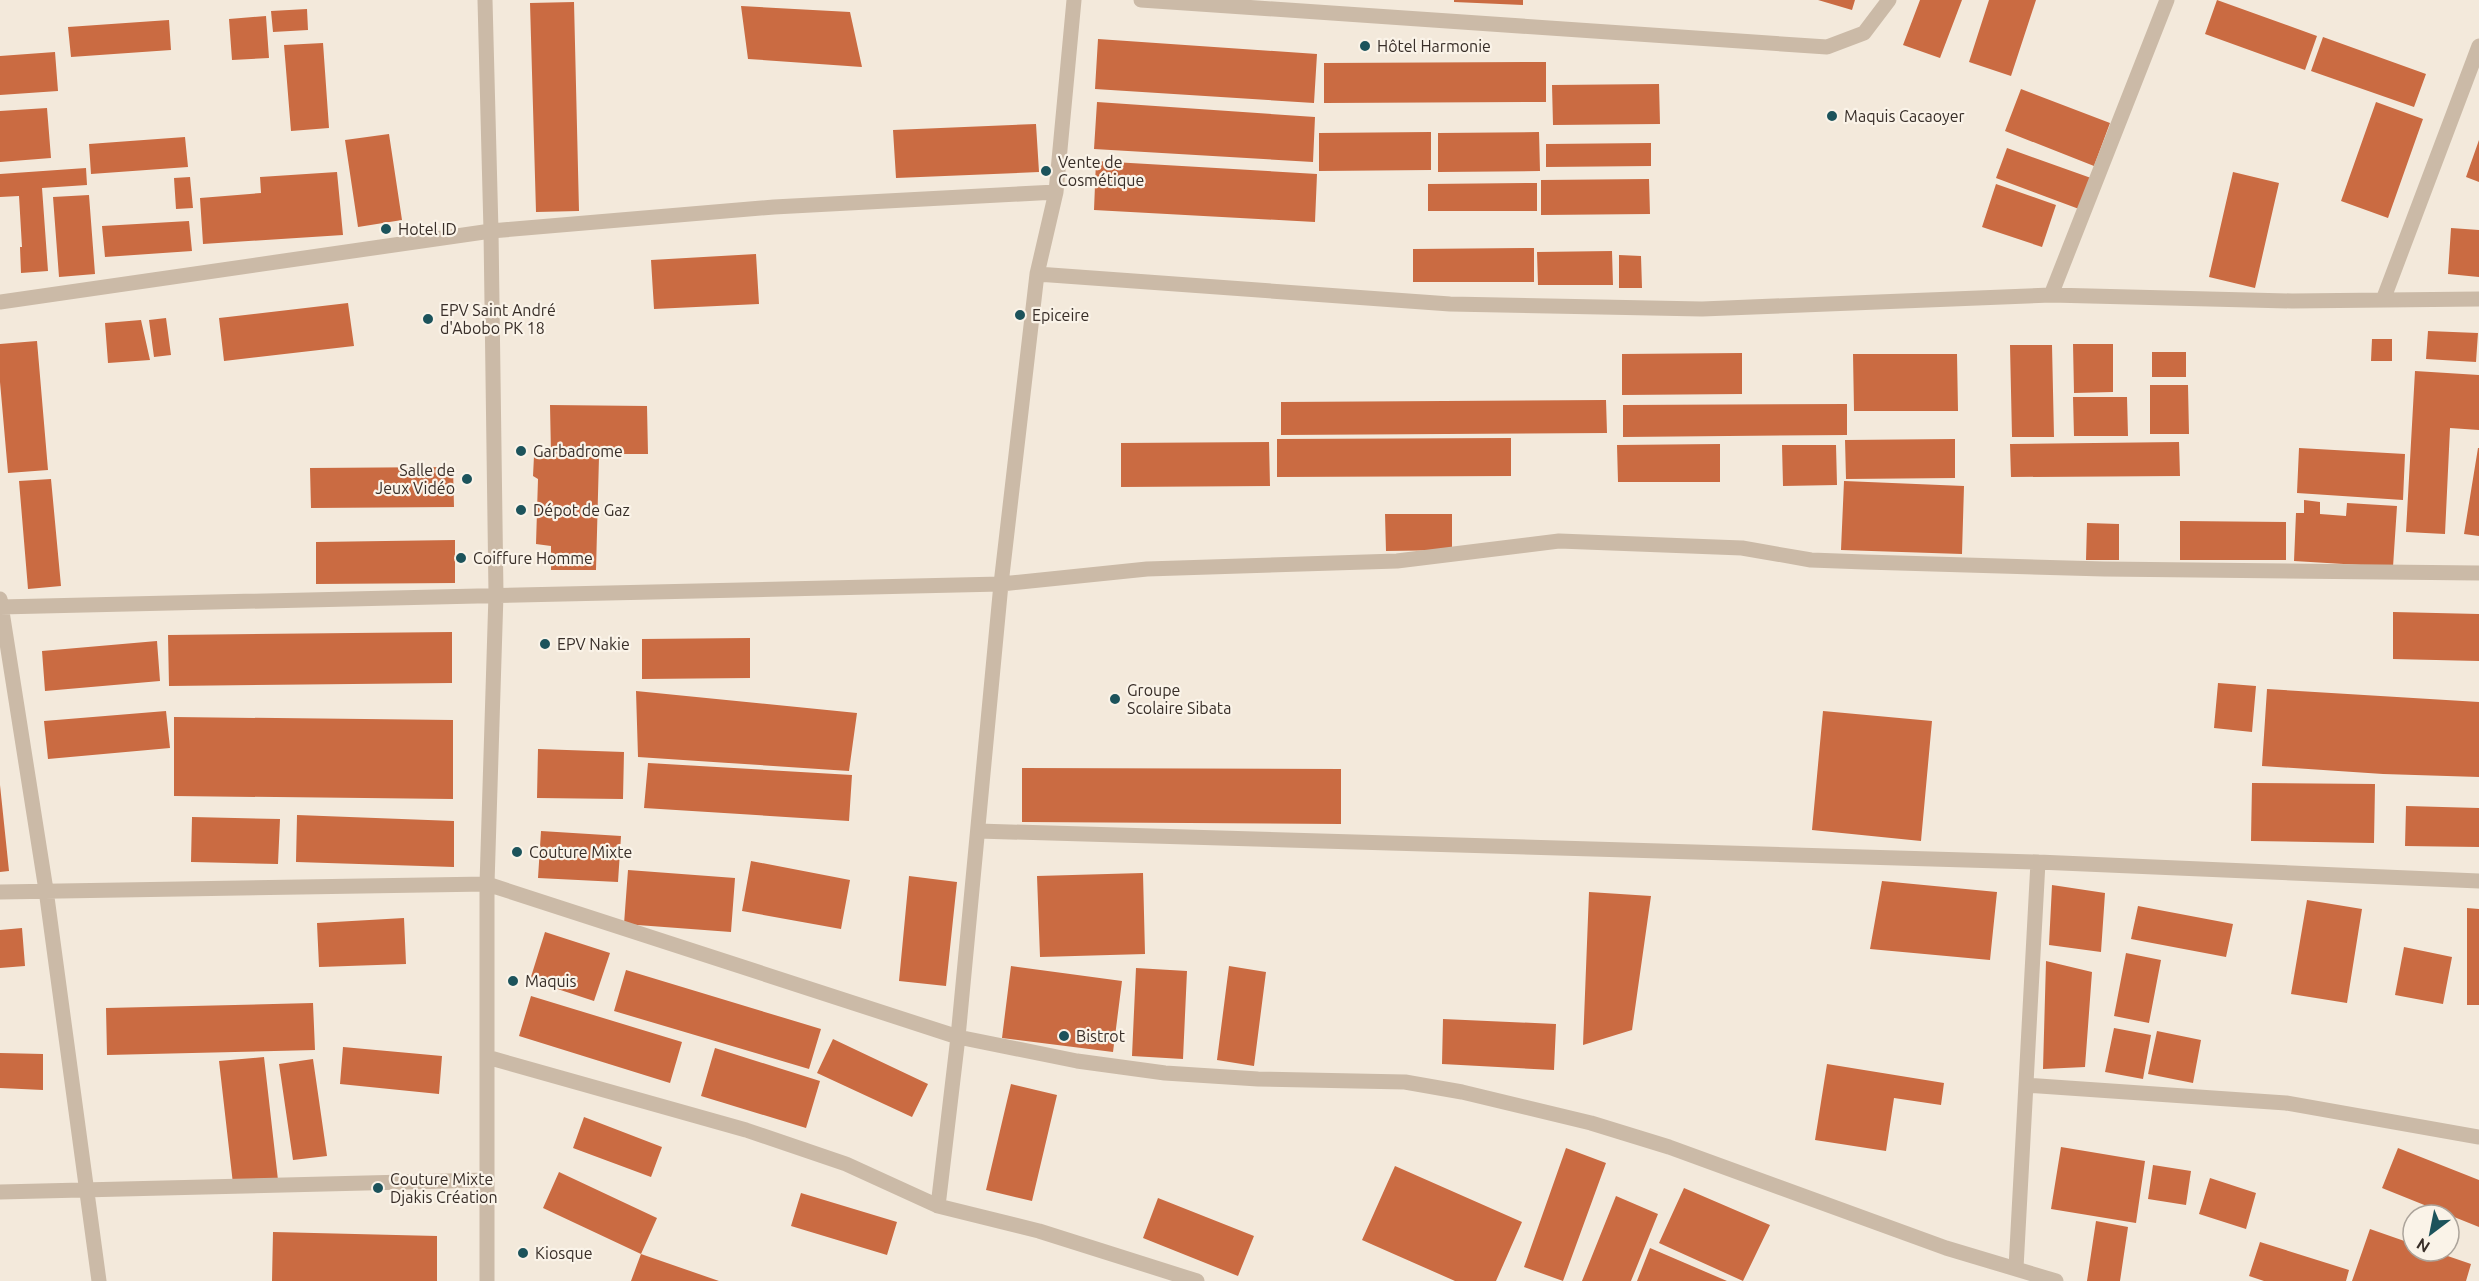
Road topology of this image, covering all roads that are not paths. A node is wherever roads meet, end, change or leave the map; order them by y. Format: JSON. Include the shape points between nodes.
{"nodes":[{"id":1,"x":485,"y":0,"type":"edge"},
{"id":2,"x":1074,"y":0,"type":"edge"},
{"id":3,"x":1141,"y":0,"type":"edge"},
{"id":4,"x":1889,"y":0,"type":"edge"},
{"id":5,"x":2167,"y":0,"type":"edge"},
{"id":6,"x":2479,"y":46,"type":"edge"},
{"id":7,"x":1056,"y":192,"type":"junction"},
{"id":8,"x":491,"y":231,"type":"junction"},
{"id":9,"x":1037,"y":274,"type":"junction"},
{"id":10,"x":2051,"y":295,"type":"junction"},
{"id":11,"x":2479,"y":299,"type":"edge"},
{"id":12,"x":2383,"y":300,"type":"junction"},
{"id":13,"x":0,"y":302,"type":"edge"},
{"id":14,"x":2479,"y":573,"type":"edge"},
{"id":15,"x":1001,"y":584,"type":"junction"},
{"id":16,"x":496,"y":594,"type":"junction"},
{"id":17,"x":0,"y":604,"type":"edge"},
{"id":18,"x":978,"y":831,"type":"junction"},
{"id":19,"x":2038,"y":862,"type":"junction"},
{"id":20,"x":2479,"y":881,"type":"edge"},
{"id":21,"x":487,"y":884,"type":"junction"},
{"id":22,"x":46,"y":890,"type":"junction"},
{"id":23,"x":0,"y":892,"type":"edge"},
{"id":24,"x":958,"y":1037,"type":"junction"},
{"id":25,"x":487,"y":1056,"type":"junction"},
{"id":26,"x":2026,"y":1085,"type":"junction"},
{"id":27,"x":2479,"y":1137,"type":"edge"},
{"id":28,"x":487,"y":1180,"type":"junction"},
{"id":29,"x":86,"y":1190,"type":"junction"},
{"id":30,"x":0,"y":1192,"type":"edge"},
{"id":31,"x":938,"y":1206,"type":"junction"},
{"id":32,"x":2016,"y":1268,"type":"junction"},
{"id":33,"x":99,"y":1281,"type":"edge"},
{"id":34,"x":487,"y":1281,"type":"edge"},
{"id":35,"x":1197,"y":1281,"type":"edge"},
{"id":36,"x":2056,"y":1281,"type":"edge"}],
"edges":[{"from":1,"to":8,"type":"street"},
{"from":2,"to":7,"type":"street"},
{"from":3,"to":4,"type":"street","via":[[1827,47],[1864,33]]},
{"from":5,"to":10,"type":"street"},
{"from":6,"to":12,"type":"street"},
{"from":7,"to":8,"type":"street","via":[[774,207]]},
{"from":7,"to":9,"type":"street"},
{"from":8,"to":13,"type":"street"},
{"from":8,"to":16,"type":"street"},
{"from":9,"to":10,"type":"street","via":[[1450,304],[1691,309]]},
{"from":9,"to":15,"type":"street"},
{"from":10,"to":12,"type":"street"},
{"from":11,"to":12,"type":"street"},
{"from":14,"to":15,"type":"street","via":[[1865,562],[1810,560],[1742,548],[1559,541],[1397,561],[1147,569]]},
{"from":15,"to":16,"type":"street"},
{"from":15,"to":18,"type":"street"},
{"from":16,"to":17,"type":"street"},
{"from":16,"to":21,"type":"street"},
{"from":17,"to":22,"type":"street"},
{"from":18,"to":19,"type":"street"},
{"from":18,"to":24,"type":"street"},
{"from":19,"to":20,"type":"street"},
{"from":19,"to":26,"type":"street"},
{"from":21,"to":22,"type":"street"},
{"from":21,"to":24,"type":"street"},
{"from":21,"to":25,"type":"street"},
{"from":22,"to":23,"type":"street"},
{"from":22,"to":29,"type":"street"},
{"from":24,"to":31,"type":"street"},
{"from":24,"to":32,"type":"street","via":[[1165,1073],[1405,1082],[1462,1092],[1669,1147],[1946,1248]]},
{"from":25,"to":28,"type":"street"},
{"from":25,"to":31,"type":"street","via":[[746,1130],[846,1164]]},
{"from":26,"to":27,"type":"street","via":[[2286,1103]]},
{"from":26,"to":32,"type":"street"},
{"from":28,"to":29,"type":"street"},
{"from":28,"to":34,"type":"street"},
{"from":29,"to":30,"type":"street"},
{"from":29,"to":33,"type":"street"},
{"from":31,"to":35,"type":"street","via":[[1039,1231]]},
{"from":32,"to":36,"type":"street"}]}
